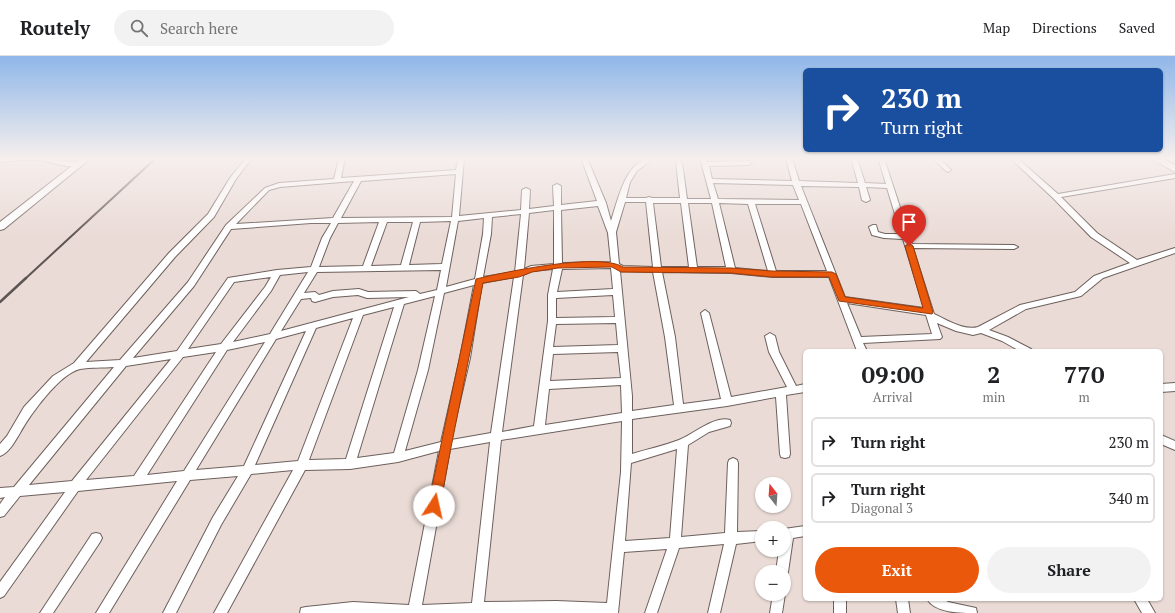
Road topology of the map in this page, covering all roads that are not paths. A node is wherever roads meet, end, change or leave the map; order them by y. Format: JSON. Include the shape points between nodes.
{"nodes":[{"id":1,"x":54,"y":184,"type":"edge"},
{"id":2,"x":229,"y":184,"type":"edge"},
{"id":3,"x":294,"y":184,"type":"edge"},
{"id":4,"x":356,"y":184,"type":"edge"},
{"id":5,"x":458,"y":184,"type":"edge"},
{"id":6,"x":594,"y":184,"type":"edge"},
{"id":7,"x":626,"y":184,"type":"edge"},
{"id":8,"x":681,"y":184,"type":"edge"},
{"id":9,"x":711,"y":184,"type":"edge"},
{"id":10,"x":796,"y":184,"type":"edge"},
{"id":11,"x":829,"y":184,"type":"edge"},
{"id":12,"x":1042,"y":184,"type":"edge"},
{"id":13,"x":1127,"y":184,"type":"edge"},
{"id":14,"x":862,"y":185,"type":"junction"},
{"id":15,"x":557,"y":186,"type":"dead end"},
{"id":16,"x":890,"y":186,"type":"joint"},
{"id":17,"x":526,"y":190,"type":"dead end"},
{"id":18,"x":1056,"y":196,"type":"junction"},
{"id":19,"x":622,"y":200,"type":"junction"},
{"id":20,"x":649,"y":200,"type":"junction"},
{"id":21,"x":683,"y":200,"type":"junction"},
{"id":22,"x":716,"y":200,"type":"junction"},
{"id":23,"x":866,"y":200,"type":"dead end"},
{"id":24,"x":751,"y":201,"type":"junction"},
{"id":25,"x":803,"y":202,"type":"junction"},
{"id":26,"x":602,"y":203,"type":"junction"},
{"id":27,"x":558,"y":208,"type":"junction"},
{"id":28,"x":525,"y":212,"type":"junction"},
{"id":29,"x":488,"y":216,"type":"junction"},
{"id":30,"x":455,"y":219,"type":"junction"},
{"id":31,"x":384,"y":220,"type":"junction"},
{"id":32,"x":417,"y":220,"type":"junction"},
{"id":33,"x":334,"y":222,"type":"junction"},
{"id":34,"x":0,"y":227,"type":"edge"},
{"id":35,"x":229,"y":227,"type":"junction"},
{"id":36,"x":873,"y":227,"type":"dead end"},
{"id":37,"x":612,"y":233,"type":"junction"},
{"id":38,"x":906,"y":237,"type":"junction"},
{"id":39,"x":909,"y":246,"type":"junction"},
{"id":40,"x":1014,"y":247,"type":"dead end"},
{"id":41,"x":1175,"y":250,"type":"edge"},
{"id":42,"x":1136,"y":263,"type":"junction"},
{"id":43,"x":614,"y":265,"type":"junction"},
{"id":44,"x":558,"y":266,"type":"junction"},
{"id":45,"x":446,"y":267,"type":"junction"},
{"id":46,"x":404,"y":268,"type":"junction"},
{"id":47,"x":366,"y":269,"type":"junction"},
{"id":48,"x":314,"y":270,"type":"junction"},
{"id":49,"x":657,"y":270,"type":"junction"},
{"id":50,"x":693,"y":270,"type":"junction"},
{"id":51,"x":731,"y":270,"type":"junction"},
{"id":52,"x":277,"y":273,"type":"junction"},
{"id":53,"x":519,"y":274,"type":"junction"},
{"id":54,"x":772,"y":274,"type":"junction"},
{"id":55,"x":832,"y":274,"type":"junction"},
{"id":56,"x":479,"y":281,"type":"junction"},
{"id":57,"x":440,"y":292,"type":"junction"},
{"id":58,"x":618,"y":292,"type":"junction"},
{"id":59,"x":552,"y":294,"type":"junction"},
{"id":60,"x":427,"y":295,"type":"junction"},
{"id":61,"x":298,"y":296,"type":"junction"},
{"id":62,"x":842,"y":299,"type":"junction"},
{"id":63,"x":400,"y":302,"type":"junction"},
{"id":64,"x":360,"y":312,"type":"junction"},
{"id":65,"x":705,"y":313,"type":"dead end"},
{"id":66,"x":930,"y":314,"type":"junction"},
{"id":67,"x":620,"y":320,"type":"junction"},
{"id":68,"x":552,"y":321,"type":"junction"},
{"id":69,"x":313,"y":325,"type":"junction"},
{"id":70,"x":982,"y":330,"type":"junction"},
{"id":71,"x":770,"y":336,"type":"dead end"},
{"id":72,"x":271,"y":337,"type":"junction"},
{"id":73,"x":858,"y":340,"type":"junction"},
{"id":74,"x":224,"y":348,"type":"junction"},
{"id":75,"x":623,"y":348,"type":"junction"},
{"id":76,"x":861,"y":349,"type":"edge"},
{"id":77,"x":1024,"y":349,"type":"edge"},
{"id":78,"x":548,"y":351,"type":"junction"},
{"id":79,"x":178,"y":354,"type":"junction"},
{"id":80,"x":123,"y":363,"type":"junction"},
{"id":81,"x":77,"y":366,"type":"junction"},
{"id":82,"x":625,"y":381,"type":"junction"},
{"id":83,"x":544,"y":385,"type":"junction"},
{"id":84,"x":1175,"y":387,"type":"edge"},
{"id":85,"x":803,"y":388,"type":"edge"},
{"id":86,"x":1163,"y":388,"type":"edge"},
{"id":87,"x":793,"y":390,"type":"junction"},
{"id":88,"x":781,"y":392,"type":"junction"},
{"id":89,"x":728,"y":402,"type":"junction"},
{"id":90,"x":680,"y":408,"type":"junction"},
{"id":91,"x":626,"y":416,"type":"junction"},
{"id":92,"x":726,"y":423,"type":"dead end"},
{"id":93,"x":539,"y":430,"type":"junction"},
{"id":94,"x":496,"y":438,"type":"junction"},
{"id":95,"x":1163,"y":440,"type":"edge"},
{"id":96,"x":683,"y":443,"type":"junction"},
{"id":97,"x":445,"y":445,"type":"junction"},
{"id":98,"x":1175,"y":446,"type":"edge"},
{"id":99,"x":0,"y":452,"type":"edge"},
{"id":100,"x":785,"y":454,"type":"dead end"},
{"id":101,"x":398,"y":457,"type":"junction"},
{"id":102,"x":626,"y":460,"type":"junction"},
{"id":103,"x":733,"y":463,"type":"dead end"},
{"id":104,"x":350,"y":464,"type":"junction"},
{"id":105,"x":302,"y":465,"type":"junction"},
{"id":106,"x":248,"y":470,"type":"junction"},
{"id":107,"x":187,"y":475,"type":"junction"},
{"id":108,"x":138,"y":480,"type":"junction"},
{"id":109,"x":76,"y":485,"type":"junction"},
{"id":110,"x":17,"y":491,"type":"junction"},
{"id":111,"x":0,"y":493,"type":"edge"},
{"id":112,"x":0,"y":512,"type":"edge"},
{"id":113,"x":803,"y":531,"type":"edge"},
{"id":114,"x":791,"y":533,"type":"edge"},
{"id":115,"x":755,"y":536,"type":"edge"},
{"id":116,"x":96,"y":538,"type":"dead end"},
{"id":117,"x":731,"y":538,"type":"junction"},
{"id":118,"x":676,"y":543,"type":"junction"},
{"id":119,"x":618,"y":547,"type":"junction"},
{"id":120,"x":0,"y":592,"type":"edge"},
{"id":121,"x":778,"y":601,"type":"edge"},
{"id":122,"x":840,"y":601,"type":"edge"},
{"id":123,"x":902,"y":601,"type":"edge"},
{"id":124,"x":936,"y":601,"type":"edge"},
{"id":125,"x":1141,"y":601,"type":"edge"},
{"id":126,"x":555,"y":610,"type":"edge"},
{"id":127,"x":352,"y":611,"type":"edge"},
{"id":128,"x":477,"y":611,"type":"edge"},
{"id":129,"x":612,"y":612,"type":"edge"},
{"id":130,"x":46,"y":613,"type":"edge"},
{"id":131,"x":102,"y":613,"type":"edge"},
{"id":132,"x":169,"y":613,"type":"edge"},
{"id":133,"x":220,"y":613,"type":"edge"},
{"id":134,"x":306,"y":613,"type":"edge"},
{"id":135,"x":414,"y":613,"type":"edge"},
{"id":136,"x":651,"y":613,"type":"edge"},
{"id":137,"x":714,"y":613,"type":"edge"},
{"id":138,"x":776,"y":613,"type":"edge"},
{"id":139,"x":840,"y":613,"type":"edge"},
{"id":140,"x":904,"y":613,"type":"edge"},
{"id":141,"x":971,"y":613,"type":"edge"},
{"id":142,"x":1149,"y":613,"type":"edge"}],
"edges":[{"from":1,"to":34,"type":"main road"},
{"from":2,"to":81,"type":"street","via":[[211,215],[172,255]]},
{"from":3,"to":35,"type":"street","via":[[267,189]]},
{"from":4,"to":33,"type":"street"},
{"from":5,"to":30,"type":"street"},
{"from":6,"to":26,"type":"street"},
{"from":7,"to":19,"type":"street"},
{"from":8,"to":21,"type":"street"},
{"from":9,"to":22,"type":"street"},
{"from":10,"to":25,"type":"street"},
{"from":11,"to":14,"type":"street"},
{"from":12,"to":18,"type":"street"},
{"from":13,"to":18,"type":"street"},
{"from":14,"to":16,"type":"street"},
{"from":14,"to":23,"type":"street"},
{"from":15,"to":27,"type":"street"},
{"from":16,"to":38,"type":"street"},
{"from":17,"to":28,"type":"street"},
{"from":18,"to":42,"type":"street","via":[[1094,235]]},
{"from":19,"to":20,"type":"street"},
{"from":19,"to":37,"type":"street"},
{"from":20,"to":21,"type":"street"},
{"from":20,"to":49,"type":"street"},
{"from":21,"to":22,"type":"street"},
{"from":21,"to":50,"type":"street"},
{"from":22,"to":24,"type":"street"},
{"from":22,"to":51,"type":"street"},
{"from":24,"to":25,"type":"street"},
{"from":24,"to":54,"type":"street"},
{"from":25,"to":55,"type":"street"},
{"from":26,"to":27,"type":"street"},
{"from":26,"to":37,"type":"street"},
{"from":27,"to":28,"type":"street"},
{"from":27,"to":44,"type":"street"},
{"from":28,"to":29,"type":"street"},
{"from":28,"to":53,"type":"street"},
{"from":29,"to":30,"type":"street"},
{"from":29,"to":56,"type":"street"},
{"from":30,"to":32,"type":"street"},
{"from":30,"to":45,"type":"street"},
{"from":31,"to":32,"type":"street"},
{"from":31,"to":33,"type":"street"},
{"from":31,"to":47,"type":"street"},
{"from":32,"to":46,"type":"street"},
{"from":33,"to":35,"type":"street","via":[[311,221]]},
{"from":33,"to":48,"type":"street"},
{"from":35,"to":80,"type":"street","via":[[191,284]]},
{"from":36,"to":38,"type":"street","via":[[879,235]]},
{"from":37,"to":43,"type":"street"},
{"from":38,"to":39,"type":"street"},
{"from":39,"to":40,"type":"street"},
{"from":39,"to":66,"type":"street"},
{"from":41,"to":42,"type":"street"},
{"from":42,"to":70,"type":"street","via":[[1092,280],[1086,289],[1078,294],[1023,307]]},
{"from":43,"to":44,"type":"street"},
{"from":43,"to":49,"type":"street","via":[[621,269]]},
{"from":43,"to":58,"type":"street"},
{"from":44,"to":53,"type":"street","via":[[531,269]]},
{"from":44,"to":59,"type":"street"},
{"from":45,"to":46,"type":"street"},
{"from":45,"to":57,"type":"street"},
{"from":46,"to":47,"type":"street"},
{"from":47,"to":48,"type":"street"},
{"from":48,"to":52,"type":"street"},
{"from":48,"to":61,"type":"street"},
{"from":49,"to":50,"type":"street"},
{"from":49,"to":90,"type":"street"},
{"from":50,"to":51,"type":"street"},
{"from":51,"to":54,"type":"street"},
{"from":52,"to":74,"type":"street"},
{"from":52,"to":79,"type":"street","via":[[231,280]]},
{"from":53,"to":56,"type":"street"},
{"from":53,"to":94,"type":"street"},
{"from":54,"to":55,"type":"street"},
{"from":55,"to":62,"type":"street"},
{"from":56,"to":57,"type":"street"},
{"from":56,"to":97,"type":"street"},
{"from":57,"to":60,"type":"street"},
{"from":57,"to":101,"type":"street","via":[[423,370]]},
{"from":58,"to":59,"type":"street"},
{"from":58,"to":67,"type":"street"},
{"from":59,"to":68,"type":"street"},
{"from":60,"to":61,"type":"street","via":[[367,295],[359,292],[333,294],[315,299],[315,295]]},
{"from":60,"to":63,"type":"street"},
{"from":61,"to":72,"type":"street"},
{"from":62,"to":66,"type":"street"},
{"from":62,"to":73,"type":"street"},
{"from":63,"to":64,"type":"street"},
{"from":63,"to":104,"type":"street"},
{"from":64,"to":69,"type":"street"},
{"from":64,"to":105,"type":"street"},
{"from":65,"to":89,"type":"street"},
{"from":66,"to":70,"type":"street","via":[[967,332]]},
{"from":66,"to":73,"type":"street","via":[[937,337]]},
{"from":67,"to":68,"type":"street"},
{"from":67,"to":75,"type":"street"},
{"from":68,"to":78,"type":"street"},
{"from":69,"to":72,"type":"street"},
{"from":69,"to":106,"type":"street"},
{"from":70,"to":77,"type":"street"},
{"from":71,"to":87,"type":"street","via":[[774,352]]},
{"from":72,"to":74,"type":"street"},
{"from":72,"to":107,"type":"street"},
{"from":73,"to":76,"type":"street"},
{"from":74,"to":79,"type":"street"},
{"from":74,"to":108,"type":"street"},
{"from":75,"to":78,"type":"street"},
{"from":75,"to":82,"type":"street"},
{"from":78,"to":83,"type":"street"},
{"from":79,"to":80,"type":"street"},
{"from":79,"to":109,"type":"street"},
{"from":80,"to":81,"type":"street"},
{"from":80,"to":110,"type":"street"},
{"from":81,"to":99,"type":"street","via":[[56,379],[28,410],[12,439]]},
{"from":82,"to":83,"type":"street"},
{"from":82,"to":91,"type":"street"},
{"from":83,"to":93,"type":"street"},
{"from":84,"to":86,"type":"street"},
{"from":85,"to":87,"type":"street"},
{"from":87,"to":88,"type":"street"},
{"from":88,"to":89,"type":"street"},
{"from":88,"to":100,"type":"street"},
{"from":89,"to":90,"type":"street"},
{"from":90,"to":91,"type":"street"},
{"from":91,"to":93,"type":"street"},
{"from":91,"to":102,"type":"street"},
{"from":92,"to":96,"type":"street","via":[[706,429]]},
{"from":93,"to":94,"type":"street"},
{"from":94,"to":97,"type":"street"},
{"from":94,"to":128,"type":"street"},
{"from":95,"to":98,"type":"street"},
{"from":96,"to":102,"type":"street"},
{"from":96,"to":118,"type":"street"},
{"from":97,"to":101,"type":"street"},
{"from":97,"to":135,"type":"street"},
{"from":101,"to":104,"type":"street"},
{"from":102,"to":119,"type":"street"},
{"from":103,"to":117,"type":"street"},
{"from":104,"to":105,"type":"street"},
{"from":105,"to":106,"type":"street"},
{"from":105,"to":133,"type":"street"},
{"from":106,"to":107,"type":"street"},
{"from":106,"to":132,"type":"street"},
{"from":107,"to":108,"type":"street"},
{"from":107,"to":131,"type":"street"},
{"from":108,"to":109,"type":"street"},
{"from":109,"to":110,"type":"street"},
{"from":109,"to":120,"type":"street"},
{"from":110,"to":111,"type":"street"},
{"from":110,"to":112,"type":"street"},
{"from":113,"to":114,"type":"street"},
{"from":115,"to":117,"type":"street"},
{"from":116,"to":130,"type":"street"},
{"from":117,"to":118,"type":"street"},
{"from":117,"to":137,"type":"street"},
{"from":118,"to":119,"type":"street"},
{"from":118,"to":136,"type":"street"},
{"from":119,"to":129,"type":"street"},
{"from":121,"to":138,"type":"street"},
{"from":122,"to":139,"type":"street"},
{"from":123,"to":140,"type":"street"},
{"from":124,"to":141,"type":"street","via":[[945,608]]},
{"from":125,"to":142,"type":"street"},
{"from":126,"to":128,"type":"street"},
{"from":126,"to":129,"type":"street"},
{"from":127,"to":134,"type":"street"},
{"from":127,"to":135,"type":"street"},
{"from":128,"to":135,"type":"street"}]}
